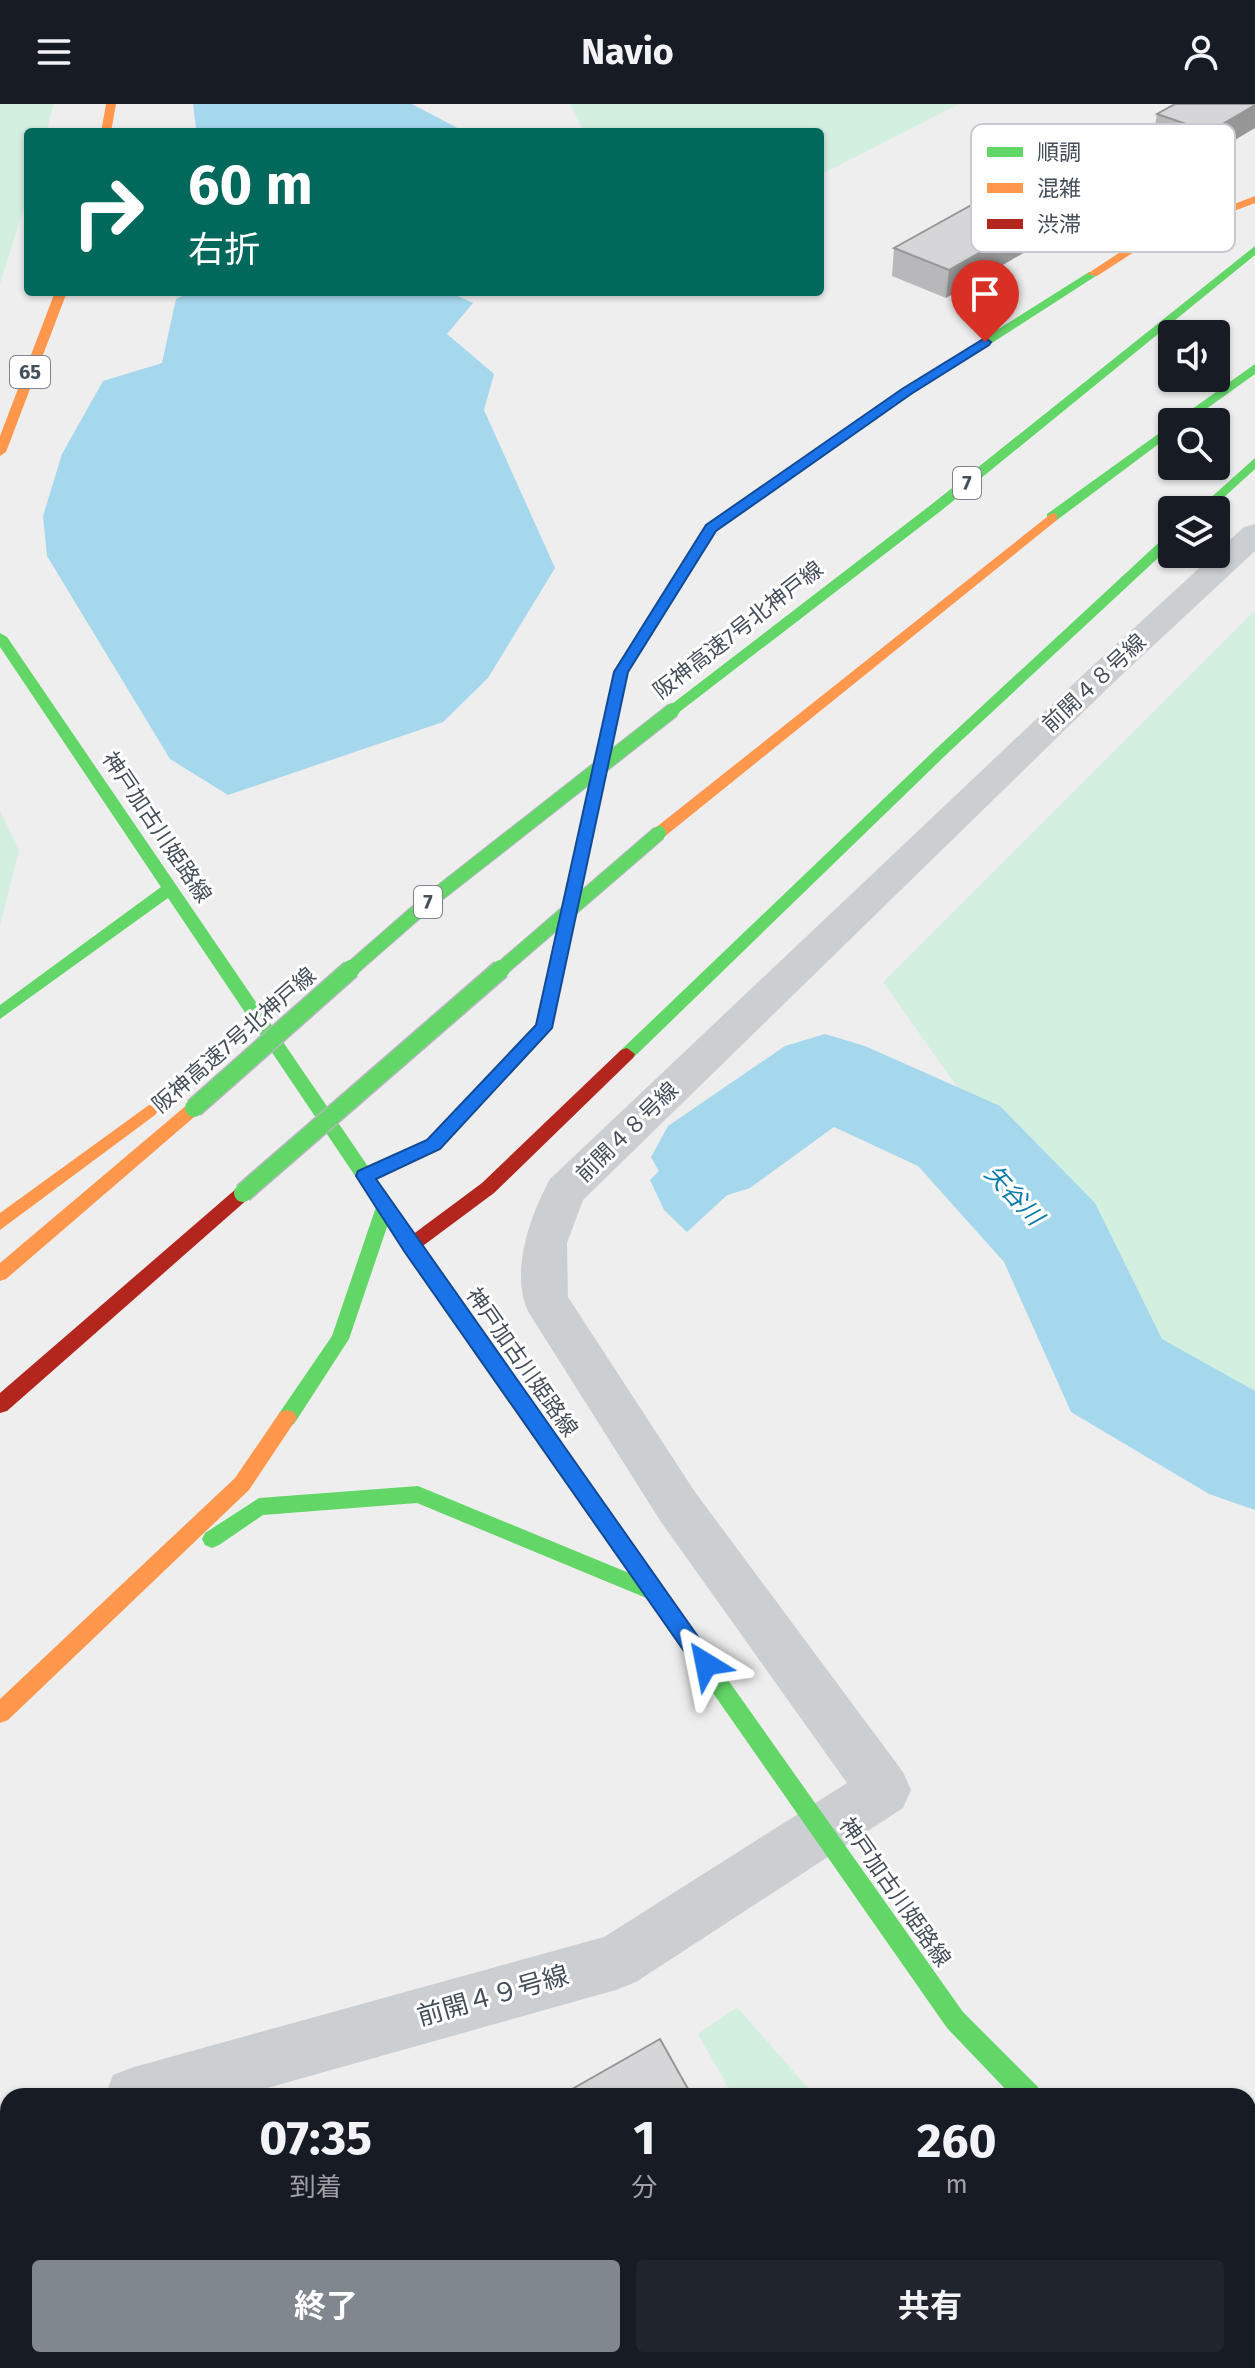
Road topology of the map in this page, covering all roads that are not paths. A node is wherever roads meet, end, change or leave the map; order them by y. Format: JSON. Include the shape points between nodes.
{"nodes":[{"id":1,"x":111,"y":104,"type":"edge"},
{"id":2,"x":107,"y":128,"type":"edge"},
{"id":3,"x":1255,"y":199,"type":"edge"},
{"id":4,"x":1235,"y":207,"type":"edge"},
{"id":5,"x":1255,"y":249,"type":"edge"},
{"id":6,"x":1127,"y":252,"type":"edge"},
{"id":7,"x":59,"y":296,"type":"edge"},
{"id":8,"x":1255,"y":368,"type":"edge"},
{"id":9,"x":1199,"y":408,"type":"edge"},
{"id":10,"x":1158,"y":438,"type":"edge"},
{"id":11,"x":0,"y":452,"type":"edge"},
{"id":12,"x":1255,"y":462,"type":"edge"},
{"id":13,"x":1218,"y":496,"type":"edge"},
{"id":14,"x":1255,"y":534,"type":"edge"},
{"id":15,"x":1158,"y":551,"type":"edge"},
{"id":16,"x":0,"y":637,"type":"edge"},
{"id":17,"x":170,"y":889,"type":"junction"},
{"id":18,"x":428,"y":902,"type":"junction"},
{"id":19,"x":0,"y":1013,"type":"edge"},
{"id":20,"x":236,"y":1046,"type":"dead end"},
{"id":21,"x":161,"y":1102,"type":"dead end"},
{"id":22,"x":365,"y":1176,"type":"junction"},
{"id":23,"x":385,"y":1207,"type":"junction"},
{"id":24,"x":0,"y":1223,"type":"edge"},
{"id":25,"x":410,"y":1246,"type":"junction"},
{"id":26,"x":0,"y":1274,"type":"edge"},
{"id":27,"x":0,"y":1405,"type":"edge"},
{"id":28,"x":656,"y":1593,"type":"junction"},
{"id":29,"x":121,"y":1601,"type":"junction"},
{"id":30,"x":0,"y":1713,"type":"edge"},
{"id":31,"x":823,"y":1831,"type":"junction"},
{"id":32,"x":163,"y":2088,"type":"edge"},
{"id":33,"x":1021,"y":2088,"type":"edge"}],
"edges":[{"from":1,"to":2,"type":"main road"},
{"from":3,"to":4,"type":"main road"},
{"from":5,"to":18,"type":"main road","name":"阪神高速7号北神戸線","number":"7","bridge":true,"via":[[949,497]]},
{"from":6,"to":22,"type":"main road","via":[[907,392],[711,528],[621,672],[543,1028],[434,1145]]},
{"from":7,"to":11,"type":"main road","number":"65"},
{"from":8,"to":9,"type":"main road"},
{"from":10,"to":27,"type":"main road","bridge":true,"via":[[659,833]]},
{"from":12,"to":13,"type":"main road"},
{"from":14,"to":31,"type":"street","name":"前開４８号線","via":[[565,1191],[545,1243],[545,1300],[678,1507],[884,1790]]},
{"from":15,"to":25,"type":"main road","via":[[488,1188]]},
{"from":16,"to":17,"type":"main road","name":"神戸加古川姫路線"},
{"from":17,"to":19,"type":"main road"},
{"from":17,"to":22,"type":"main road","name":"神戸加古川姫路線"},
{"from":18,"to":20,"type":"main road","bridge":true},
{"from":18,"to":26,"type":"main road","name":"阪神高速7号北神戸線","number":"7","bridge":true},
{"from":21,"to":24,"type":"main road"},
{"from":22,"to":23,"type":"main road","name":"神戸加古川姫路線"},
{"from":23,"to":25,"type":"main road","name":"神戸加古川姫路線"},
{"from":23,"to":29,"type":"main road","via":[[340,1339],[242,1484]]},
{"from":25,"to":28,"type":"main road","name":"神戸加古川姫路線"},
{"from":28,"to":29,"type":"main road","via":[[418,1494],[259,1507]]},
{"from":28,"to":31,"type":"main road","name":"神戸加古川姫路線"},
{"from":29,"to":30,"type":"main road"},
{"from":31,"to":32,"type":"street","name":"前開４９号線","via":[[616,1962]]},
{"from":31,"to":33,"type":"main road","name":"神戸加古川姫路線","via":[[955,2020]]}]}
